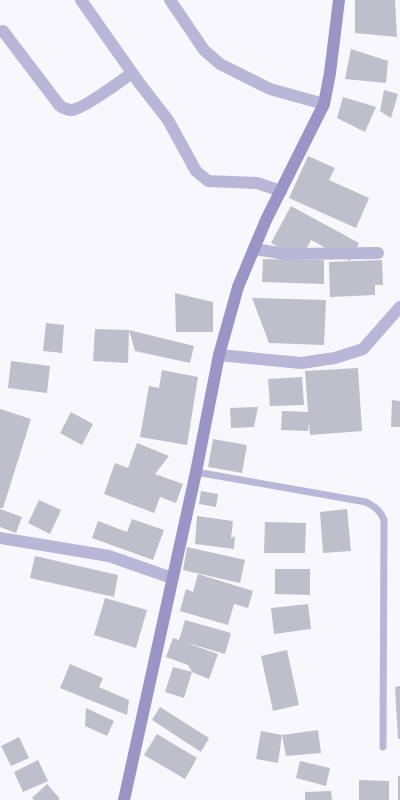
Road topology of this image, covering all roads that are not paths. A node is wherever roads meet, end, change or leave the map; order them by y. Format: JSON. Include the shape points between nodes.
{"nodes":[{"id":1,"x":81,"y":0,"type":"edge"},
{"id":2,"x":170,"y":0,"type":"edge"},
{"id":3,"x":339,"y":0,"type":"edge"},
{"id":4,"x":3,"y":31,"type":"dead end"},
{"id":5,"x":132,"y":73,"type":"junction"},
{"id":6,"x":324,"y":104,"type":"junction"},
{"id":7,"x":281,"y":191,"type":"junction"},
{"id":8,"x":254,"y":249,"type":"junction"},
{"id":9,"x":378,"y":253,"type":"dead end"},
{"id":10,"x":400,"y":307,"type":"edge"},
{"id":11,"x":219,"y":355,"type":"junction"},
{"id":12,"x":196,"y":472,"type":"junction"},
{"id":13,"x":0,"y":538,"type":"edge"},
{"id":14,"x":172,"y":578,"type":"junction"},
{"id":15,"x":383,"y":747,"type":"dead end"},
{"id":16,"x":124,"y":800,"type":"edge"}],
"edges":[{"from":1,"to":5,"type":"street"},
{"from":2,"to":6,"type":"street","via":[[204,50],[220,64],[270,89]]},
{"from":3,"to":6,"type":"street"},
{"from":4,"to":5,"type":"street","via":[[64,109],[73,110],[83,106]]},
{"from":5,"to":7,"type":"street","via":[[168,120],[196,171],[202,177],[215,182],[257,183]]},
{"from":6,"to":7,"type":"street"},
{"from":7,"to":8,"type":"street"},
{"from":8,"to":9,"type":"street","via":[[286,254]]},
{"from":8,"to":11,"type":"street","via":[[238,287]]},
{"from":10,"to":11,"type":"street","via":[[363,349],[335,358],[301,363]]},
{"from":11,"to":12,"type":"street"},
{"from":12,"to":14,"type":"street"},
{"from":12,"to":15,"type":"lane","via":[[366,502],[381,513],[384,520]]},
{"from":13,"to":14,"type":"street","via":[[109,556]]},
{"from":14,"to":16,"type":"street"}]}
